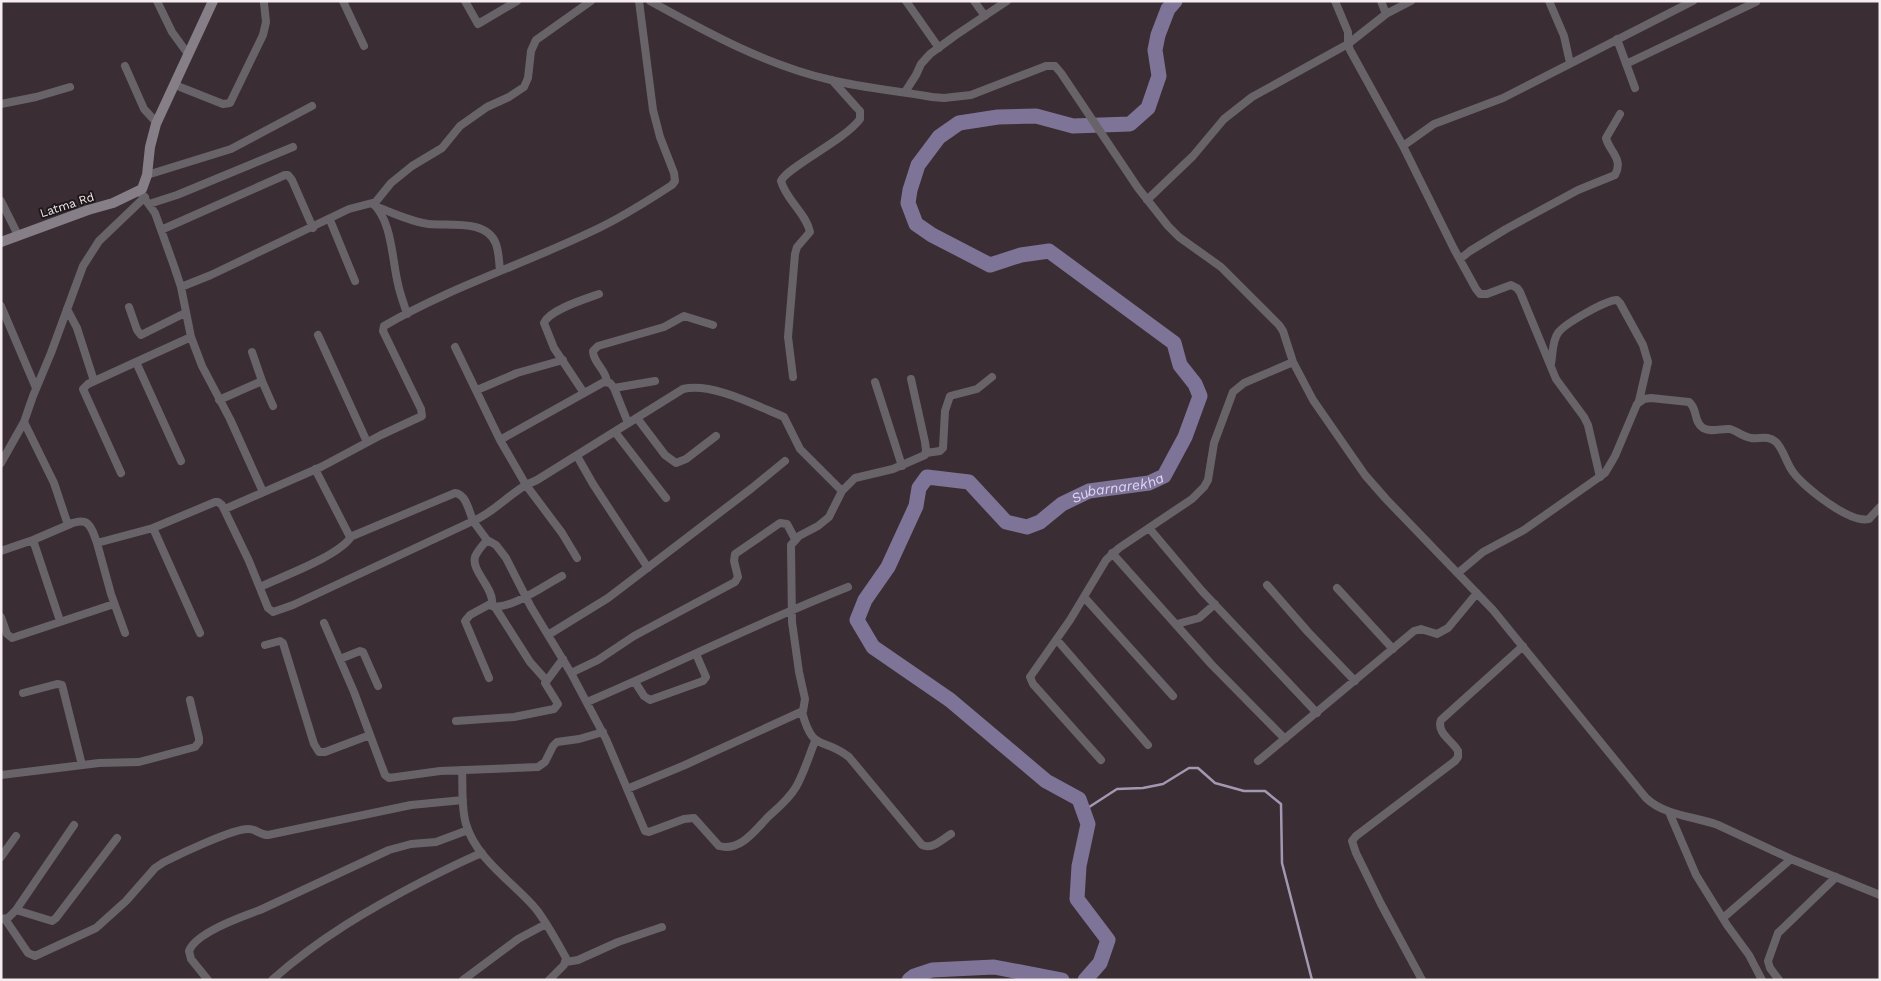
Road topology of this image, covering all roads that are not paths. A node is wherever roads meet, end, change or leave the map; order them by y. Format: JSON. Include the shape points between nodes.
{"nodes":[{"id":1,"x":157,"y":1,"type":"edge"},
{"id":2,"x":213,"y":1,"type":"edge"},
{"id":3,"x":344,"y":1,"type":"edge"},
{"id":4,"x":465,"y":1,"type":"edge"},
{"id":5,"x":517,"y":1,"type":"edge"},
{"id":6,"x":591,"y":1,"type":"edge"},
{"id":7,"x":639,"y":1,"type":"edge"},
{"id":8,"x":650,"y":1,"type":"edge"},
{"id":9,"x":906,"y":1,"type":"edge"},
{"id":10,"x":974,"y":1,"type":"edge"},
{"id":11,"x":1007,"y":1,"type":"edge"},
{"id":12,"x":1335,"y":1,"type":"edge"},
{"id":13,"x":1381,"y":1,"type":"edge"},
{"id":14,"x":1410,"y":1,"type":"edge"},
{"id":15,"x":1549,"y":1,"type":"edge"},
{"id":16,"x":1692,"y":1,"type":"edge"},
{"id":17,"x":264,"y":2,"type":"edge"},
{"id":18,"x":1756,"y":2,"type":"edge"},
{"id":19,"x":1386,"y":14,"type":"junction"},
{"id":20,"x":985,"y":16,"type":"junction"},
{"id":21,"x":1617,"y":39,"type":"junction"},
{"id":22,"x":1348,"y":44,"type":"junction"},
{"id":23,"x":364,"y":46,"type":"dead end"},
{"id":24,"x":939,"y":48,"type":"junction"},
{"id":25,"x":188,"y":54,"type":"junction"},
{"id":26,"x":1570,"y":63,"type":"junction"},
{"id":27,"x":1626,"y":64,"type":"junction"},
{"id":28,"x":125,"y":66,"type":"dead end"},
{"id":29,"x":832,"y":80,"type":"junction"},
{"id":30,"x":175,"y":86,"type":"junction"},
{"id":31,"x":70,"y":88,"type":"dead end"},
{"id":32,"x":1636,"y":88,"type":"dead end"},
{"id":33,"x":904,"y":92,"type":"junction"},
{"id":34,"x":1,"y":104,"type":"edge"},
{"id":35,"x":312,"y":106,"type":"dead end"},
{"id":36,"x":1620,"y":114,"type":"dead end"},
{"id":37,"x":157,"y":123,"type":"junction"},
{"id":38,"x":1403,"y":146,"type":"junction"},
{"id":39,"x":293,"y":147,"type":"dead end"},
{"id":40,"x":148,"y":175,"type":"junction"},
{"id":41,"x":145,"y":197,"type":"junction"},
{"id":42,"x":1147,"y":200,"type":"junction"},
{"id":43,"x":1,"y":201,"type":"edge"},
{"id":44,"x":375,"y":205,"type":"junction"},
{"id":45,"x":330,"y":220,"type":"junction"},
{"id":46,"x":313,"y":228,"type":"junction"},
{"id":47,"x":161,"y":230,"type":"junction"},
{"id":48,"x":18,"y":235,"type":"junction"},
{"id":49,"x":1,"y":242,"type":"edge"},
{"id":50,"x":1460,"y":259,"type":"junction"},
{"id":51,"x":500,"y":271,"type":"junction"},
{"id":52,"x":355,"y":282,"type":"dead end"},
{"id":53,"x":181,"y":288,"type":"junction"},
{"id":54,"x":599,"y":294,"type":"dead end"},
{"id":55,"x":1,"y":306,"type":"edge"},
{"id":56,"x":130,"y":307,"type":"dead end"},
{"id":57,"x":67,"y":309,"type":"junction"},
{"id":58,"x":185,"y":313,"type":"junction"},
{"id":59,"x":407,"y":314,"type":"junction"},
{"id":60,"x":712,"y":325,"type":"dead end"},
{"id":61,"x":318,"y":335,"type":"dead end"},
{"id":62,"x":191,"y":337,"type":"junction"},
{"id":63,"x":455,"y":347,"type":"dead end"},
{"id":64,"x":252,"y":352,"type":"dead end"},
{"id":65,"x":563,"y":360,"type":"junction"},
{"id":66,"x":136,"y":362,"type":"junction"},
{"id":67,"x":1293,"y":362,"type":"junction"},
{"id":68,"x":1551,"y":366,"type":"junction"},
{"id":69,"x":793,"y":377,"type":"dead end"},
{"id":70,"x":992,"y":377,"type":"dead end"},
{"id":71,"x":911,"y":379,"type":"dead end"},
{"id":72,"x":94,"y":380,"type":"junction"},
{"id":73,"x":262,"y":381,"type":"junction"},
{"id":74,"x":655,"y":381,"type":"dead end"},
{"id":75,"x":607,"y":382,"type":"junction"},
{"id":76,"x":875,"y":382,"type":"dead end"},
{"id":77,"x":36,"y":388,"type":"junction"},
{"id":78,"x":614,"y":388,"type":"junction"},
{"id":79,"x":477,"y":390,"type":"junction"},
{"id":80,"x":584,"y":393,"type":"junction"},
{"id":81,"x":219,"y":400,"type":"junction"},
{"id":82,"x":1639,"y":401,"type":"junction"},
{"id":83,"x":274,"y":406,"type":"dead end"},
{"id":84,"x":637,"y":418,"type":"junction"},
{"id":85,"x":24,"y":422,"type":"junction"},
{"id":86,"x":628,"y":423,"type":"junction"},
{"id":87,"x":616,"y":432,"type":"junction"},
{"id":88,"x":716,"y":436,"type":"dead end"},
{"id":89,"x":500,"y":440,"type":"junction"},
{"id":90,"x":367,"y":442,"type":"junction"},
{"id":91,"x":926,"y":453,"type":"junction"},
{"id":92,"x":578,"y":456,"type":"junction"},
{"id":93,"x":181,"y":461,"type":"dead end"},
{"id":94,"x":785,"y":461,"type":"dead end"},
{"id":95,"x":1,"y":463,"type":"edge"},
{"id":96,"x":902,"y":466,"type":"junction"},
{"id":97,"x":315,"y":469,"type":"junction"},
{"id":98,"x":121,"y":473,"type":"dead end"},
{"id":99,"x":1600,"y":476,"type":"junction"},
{"id":100,"x":526,"y":485,"type":"junction"},
{"id":101,"x":842,"y":491,"type":"junction"},
{"id":102,"x":263,"y":492,"type":"junction"},
{"id":103,"x":666,"y":498,"type":"dead end"},
{"id":104,"x":1880,"y":507,"type":"edge"},
{"id":105,"x":225,"y":509,"type":"junction"},
{"id":106,"x":473,"y":520,"type":"junction"},
{"id":107,"x":68,"y":525,"type":"junction"},
{"id":108,"x":153,"y":528,"type":"junction"},
{"id":109,"x":1149,"y":528,"type":"junction"},
{"id":110,"x":351,"y":537,"type":"junction"},
{"id":111,"x":795,"y":539,"type":"junction"},
{"id":112,"x":33,"y":540,"type":"junction"},
{"id":113,"x":487,"y":540,"type":"junction"},
{"id":114,"x":97,"y":543,"type":"junction"},
{"id":115,"x":1,"y":551,"type":"edge"},
{"id":116,"x":1112,"y":553,"type":"junction"},
{"id":117,"x":577,"y":558,"type":"dead end"},
{"id":118,"x":648,"y":568,"type":"junction"},
{"id":119,"x":1458,"y":573,"type":"junction"},
{"id":120,"x":562,"y":576,"type":"dead end"},
{"id":121,"x":1268,"y":585,"type":"dead end"},
{"id":122,"x":260,"y":587,"type":"junction"},
{"id":123,"x":848,"y":587,"type":"dead end"},
{"id":124,"x":1337,"y":588,"type":"dead end"},
{"id":125,"x":1477,"y":593,"type":"junction"},
{"id":126,"x":526,"y":596,"type":"junction"},
{"id":127,"x":1084,"y":597,"type":"junction"},
{"id":128,"x":114,"y":604,"type":"junction"},
{"id":129,"x":1215,"y":604,"type":"junction"},
{"id":130,"x":493,"y":606,"type":"junction"},
{"id":131,"x":792,"y":609,"type":"junction"},
{"id":132,"x":1,"y":617,"type":"edge"},
{"id":133,"x":60,"y":621,"type":"junction"},
{"id":134,"x":324,"y":623,"type":"dead end"},
{"id":135,"x":1177,"y":624,"type":"junction"},
{"id":136,"x":125,"y":633,"type":"dead end"},
{"id":137,"x":200,"y":633,"type":"dead end"},
{"id":138,"x":548,"y":635,"type":"junction"},
{"id":139,"x":1056,"y":640,"type":"junction"},
{"id":140,"x":265,"y":645,"type":"dead end"},
{"id":141,"x":1523,"y":646,"type":"junction"},
{"id":142,"x":1393,"y":649,"type":"junction"},
{"id":143,"x":696,"y":654,"type":"junction"},
{"id":144,"x":340,"y":659,"type":"junction"},
{"id":145,"x":563,"y":659,"type":"junction"},
{"id":146,"x":571,"y":673,"type":"junction"},
{"id":147,"x":489,"y":678,"type":"dead end"},
{"id":148,"x":546,"y":680,"type":"junction"},
{"id":149,"x":1355,"y":681,"type":"junction"},
{"id":150,"x":635,"y":682,"type":"junction"},
{"id":151,"x":378,"y":686,"type":"dead end"},
{"id":152,"x":22,"y":693,"type":"dead end"},
{"id":153,"x":1173,"y":696,"type":"dead end"},
{"id":154,"x":190,"y":700,"type":"dead end"},
{"id":155,"x":587,"y":702,"type":"junction"},
{"id":156,"x":802,"y":712,"type":"junction"},
{"id":157,"x":1317,"y":713,"type":"junction"},
{"id":158,"x":456,"y":721,"type":"dead end"},
{"id":159,"x":603,"y":732,"type":"junction"},
{"id":160,"x":370,"y":735,"type":"junction"},
{"id":161,"x":1285,"y":739,"type":"junction"},
{"id":162,"x":815,"y":740,"type":"junction"},
{"id":163,"x":1148,"y":745,"type":"dead end"},
{"id":164,"x":1101,"y":760,"type":"dead end"},
{"id":165,"x":1258,"y":761,"type":"dead end"},
{"id":166,"x":82,"y":765,"type":"junction"},
{"id":167,"x":462,"y":770,"type":"junction"},
{"id":168,"x":1,"y":775,"type":"edge"},
{"id":169,"x":627,"y":788,"type":"junction"},
{"id":170,"x":463,"y":800,"type":"junction"},
{"id":171,"x":1669,"y":812,"type":"junction"},
{"id":172,"x":74,"y":826,"type":"dead end"},
{"id":173,"x":468,"y":830,"type":"junction"},
{"id":174,"x":951,"y":834,"type":"dead end"},
{"id":175,"x":16,"y":836,"type":"dead end"},
{"id":176,"x":117,"y":838,"type":"dead end"},
{"id":177,"x":482,"y":853,"type":"junction"},
{"id":178,"x":1,"y":857,"type":"edge"},
{"id":179,"x":1792,"y":858,"type":"junction"},
{"id":180,"x":1836,"y":877,"type":"junction"},
{"id":181,"x":1880,"y":895,"type":"edge"},
{"id":182,"x":16,"y":910,"type":"junction"},
{"id":183,"x":1723,"y":918,"type":"junction"},
{"id":184,"x":3,"y":919,"type":"edge"},
{"id":185,"x":546,"y":924,"type":"junction"},
{"id":186,"x":662,"y":928,"type":"dead end"},
{"id":187,"x":566,"y":962,"type":"junction"},
{"id":188,"x":208,"y":980,"type":"edge"},
{"id":189,"x":272,"y":980,"type":"edge"},
{"id":190,"x":463,"y":980,"type":"edge"},
{"id":191,"x":549,"y":980,"type":"edge"},
{"id":192,"x":1422,"y":980,"type":"edge"},
{"id":193,"x":1762,"y":980,"type":"edge"},
{"id":194,"x":1779,"y":980,"type":"edge"}],
"edges":[{"from":1,"to":25,"type":"street","via":[[178,42]]},
{"from":2,"to":25,"type":"street"},
{"from":3,"to":23,"type":"street"},
{"from":4,"to":5,"type":"street","via":[[478,24]]},
{"from":6,"to":44,"type":"street","via":[[536,40],[524,87],[460,126],[446,144],[391,183]]},
{"from":7,"to":51,"type":"street","via":[[653,110],[675,181],[657,196],[603,227]]},
{"from":8,"to":29,"type":"street","via":[[758,57]]},
{"from":9,"to":24,"type":"street"},
{"from":10,"to":20,"type":"street"},
{"from":11,"to":20,"type":"street"},
{"from":12,"to":22,"type":"street","via":[[1348,32]]},
{"from":13,"to":19,"type":"street"},
{"from":14,"to":19,"type":"street"},
{"from":15,"to":26,"type":"street","via":[[1564,36]]},
{"from":16,"to":21,"type":"street"},
{"from":17,"to":30,"type":"street","via":[[266,22],[263,35],[230,104]]},
{"from":18,"to":27,"type":"street"},
{"from":19,"to":22,"type":"street"},
{"from":20,"to":24,"type":"street"},
{"from":21,"to":26,"type":"street"},
{"from":21,"to":27,"type":"street"},
{"from":22,"to":38,"type":"street"},
{"from":22,"to":42,"type":"street","via":[[1238,106]]},
{"from":24,"to":33,"type":"street","via":[[921,64]]},
{"from":25,"to":30,"type":"street"},
{"from":26,"to":38,"type":"street","via":[[1503,98],[1434,124]]},
{"from":27,"to":32,"type":"street"},
{"from":28,"to":37,"type":"street","via":[[144,108]]},
{"from":29,"to":33,"type":"street"},
{"from":29,"to":69,"type":"street","via":[[860,111],[860,119],[833,144],[787,173],[781,181],[810,230],[795,254],[788,337]]},
{"from":30,"to":37,"type":"street"},
{"from":31,"to":34,"type":"street"},
{"from":33,"to":42,"type":"street","via":[[953,98],[980,93],[1046,66],[1055,66]]},
{"from":35,"to":40,"type":"street","via":[[231,148]]},
{"from":36,"to":50,"type":"street","via":[[1606,138],[1617,157],[1616,175],[1570,194],[1480,244]]},
{"from":37,"to":40,"type":"street","via":[[150,147]]},
{"from":38,"to":50,"type":"street"},
{"from":39,"to":41,"type":"street","via":[[177,195]]},
{"from":40,"to":41,"type":"street"},
{"from":41,"to":47,"type":"street"},
{"from":41,"to":48,"type":"street","name":"Latma Rd","via":[[88,210]]},
{"from":41,"to":57,"type":"street","via":[[90,253]]},
{"from":42,"to":67,"type":"street","via":[[1168,226],[1222,267],[1279,325]]},
{"from":43,"to":48,"type":"street"},
{"from":44,"to":45,"type":"street","via":[[370,203],[349,209]]},
{"from":44,"to":51,"type":"street","via":[[424,223],[480,229],[494,239]]},
{"from":44,"to":59,"type":"street","via":[[390,238]]},
{"from":45,"to":46,"type":"street"},
{"from":45,"to":52,"type":"street"},
{"from":46,"to":47,"type":"street","via":[[292,180],[285,175]]},
{"from":46,"to":53,"type":"street"},
{"from":47,"to":53,"type":"street"},
{"from":48,"to":49,"type":"street","name":"Latma Rd"},
{"from":50,"to":68,"type":"street","via":[[1480,294],[1508,285],[1517,288]]},
{"from":51,"to":59,"type":"street","via":[[468,283]]},
{"from":53,"to":58,"type":"street"},
{"from":54,"to":65,"type":"street","via":[[561,309],[544,320],[546,332]]},
{"from":55,"to":77,"type":"street"},
{"from":56,"to":58,"type":"street","via":[[135,326],[141,334]]},
{"from":57,"to":72,"type":"street","via":[[77,328]]},
{"from":57,"to":77,"type":"street"},
{"from":58,"to":62,"type":"street"},
{"from":59,"to":90,"type":"street","via":[[382,328],[422,416]]},
{"from":60,"to":75,"type":"street","via":[[684,316],[664,327],[598,346],[592,351],[593,356],[605,371]]},
{"from":61,"to":90,"type":"street"},
{"from":62,"to":66,"type":"street"},
{"from":62,"to":81,"type":"street"},
{"from":63,"to":79,"type":"street"},
{"from":64,"to":73,"type":"street"},
{"from":65,"to":79,"type":"street","via":[[517,373]]},
{"from":65,"to":80,"type":"street"},
{"from":66,"to":72,"type":"street"},
{"from":66,"to":93,"type":"street"},
{"from":67,"to":109,"type":"street","via":[[1244,383],[1233,392],[1214,444],[1207,483],[1192,499]]},
{"from":67,"to":119,"type":"street","via":[[1313,400],[1366,475],[1386,500]]},
{"from":68,"to":82,"type":"street","via":[[1559,331],[1609,301],[1617,300],[1647,356],[1648,368]]},
{"from":68,"to":99,"type":"street","via":[[1556,379],[1588,425]]},
{"from":70,"to":91,"type":"street","via":[[977,389],[950,396],[945,411],[943,448]]},
{"from":71,"to":91,"type":"street"},
{"from":72,"to":98,"type":"street","via":[[84,386],[84,394]]},
{"from":73,"to":81,"type":"street"},
{"from":73,"to":83,"type":"street"},
{"from":74,"to":78,"type":"street"},
{"from":75,"to":78,"type":"street"},
{"from":75,"to":80,"type":"street"},
{"from":76,"to":96,"type":"street"},
{"from":77,"to":85,"type":"street"},
{"from":78,"to":86,"type":"street"},
{"from":79,"to":89,"type":"street"},
{"from":80,"to":89,"type":"street"},
{"from":81,"to":102,"type":"street"},
{"from":82,"to":99,"type":"street","via":[[1615,456]]},
{"from":82,"to":104,"type":"street","via":[[1652,398],[1689,402],[1703,428],[1730,429],[1748,438],[1774,440],[1798,477],[1833,507],[1851,517],[1868,520]]},
{"from":84,"to":86,"type":"street"},
{"from":84,"to":88,"type":"street","via":[[665,455],[676,463]]},
{"from":84,"to":101,"type":"street","via":[[688,388],[713,390],[737,398],[784,417],[800,449]]},
{"from":85,"to":95,"type":"street"},
{"from":85,"to":107,"type":"street","via":[[54,483]]},
{"from":86,"to":87,"type":"street"},
{"from":87,"to":92,"type":"street"},
{"from":87,"to":103,"type":"street"},
{"from":89,"to":100,"type":"street"},
{"from":90,"to":97,"type":"street"},
{"from":91,"to":96,"type":"street"},
{"from":92,"to":100,"type":"street"},
{"from":92,"to":118,"type":"street"},
{"from":94,"to":118,"type":"street"},
{"from":96,"to":101,"type":"street","via":[[855,478]]},
{"from":97,"to":102,"type":"street"},
{"from":97,"to":110,"type":"street"},
{"from":99,"to":119,"type":"street","via":[[1524,530],[1483,552]]},
{"from":100,"to":106,"type":"street"},
{"from":100,"to":117,"type":"street"},
{"from":101,"to":111,"type":"street","via":[[825,522]]},
{"from":102,"to":105,"type":"street"},
{"from":105,"to":108,"type":"street","via":[[215,502]]},
{"from":105,"to":122,"type":"street"},
{"from":106,"to":110,"type":"street","via":[[464,498],[454,493]]},
{"from":106,"to":113,"type":"street"},
{"from":106,"to":122,"type":"street","via":[[276,612],[268,608]]},
{"from":107,"to":112,"type":"street"},
{"from":107,"to":114,"type":"street","via":[[81,520],[87,522]]},
{"from":108,"to":114,"type":"street"},
{"from":108,"to":137,"type":"street"},
{"from":109,"to":116,"type":"street"},
{"from":109,"to":129,"type":"street"},
{"from":110,"to":122,"type":"street","via":[[344,546],[330,554]]},
{"from":111,"to":131,"type":"street","via":[[790,548]]},
{"from":111,"to":146,"type":"street","via":[[787,524],[780,523],[735,554],[736,582]]},
{"from":112,"to":115,"type":"street"},
{"from":112,"to":133,"type":"street"},
{"from":113,"to":126,"type":"street","via":[[500,550]]},
{"from":113,"to":130,"type":"street","via":[[475,560],[492,595]]},
{"from":114,"to":128,"type":"street"},
{"from":116,"to":127,"type":"street","via":[[1098,570]]},
{"from":116,"to":135,"type":"street"},
{"from":118,"to":138,"type":"street","via":[[598,605]]},
{"from":119,"to":125,"type":"street"},
{"from":120,"to":126,"type":"street"},
{"from":121,"to":149,"type":"street"},
{"from":123,"to":131,"type":"street"},
{"from":124,"to":142,"type":"street"},
{"from":125,"to":141,"type":"street"},
{"from":125,"to":142,"type":"street","via":[[1443,632],[1437,634],[1418,629]]},
{"from":126,"to":130,"type":"street"},
{"from":126,"to":138,"type":"street"},
{"from":127,"to":139,"type":"street"},
{"from":127,"to":153,"type":"street"},
{"from":128,"to":133,"type":"street"},
{"from":128,"to":136,"type":"street"},
{"from":129,"to":135,"type":"street","via":[[1194,621]]},
{"from":129,"to":157,"type":"street"},
{"from":130,"to":147,"type":"street","via":[[470,615],[465,621]]},
{"from":130,"to":148,"type":"street","via":[[530,662]]},
{"from":131,"to":143,"type":"street"},
{"from":131,"to":156,"type":"street","via":[[805,699]]},
{"from":132,"to":133,"type":"street","via":[[7,634],[12,638]]},
{"from":134,"to":144,"type":"street"},
{"from":135,"to":161,"type":"street","via":[[1212,665]]},
{"from":138,"to":145,"type":"street"},
{"from":139,"to":163,"type":"street"},
{"from":139,"to":164,"type":"street","via":[[1030,679]]},
{"from":140,"to":160,"type":"street","via":[[283,643],[319,752]]},
{"from":141,"to":171,"type":"street","via":[[1646,798]]},
{"from":141,"to":192,"type":"street","via":[[1440,723],[1442,732],[1458,751],[1455,761],[1352,841]]},
{"from":142,"to":149,"type":"street"},
{"from":143,"to":150,"type":"street"},
{"from":143,"to":150,"type":"street","via":[[706,677],[703,681],[650,700]]},
{"from":144,"to":151,"type":"street","via":[[363,652]]},
{"from":144,"to":160,"type":"street"},
{"from":145,"to":146,"type":"street"},
{"from":145,"to":148,"type":"street"},
{"from":146,"to":155,"type":"street"},
{"from":148,"to":158,"type":"street","via":[[546,687],[558,704],[554,709]]},
{"from":149,"to":157,"type":"street"},
{"from":150,"to":155,"type":"street"},
{"from":152,"to":166,"type":"street","via":[[62,685]]},
{"from":154,"to":166,"type":"street","via":[[199,742],[195,747],[139,762]]},
{"from":155,"to":159,"type":"street"},
{"from":156,"to":162,"type":"street","via":[[806,727]]},
{"from":156,"to":169,"type":"street"},
{"from":157,"to":161,"type":"street"},
{"from":159,"to":167,"type":"street","via":[[557,742],[545,762],[538,767]]},
{"from":159,"to":169,"type":"street"},
{"from":160,"to":167,"type":"street","via":[[389,778]]},
{"from":161,"to":165,"type":"street"},
{"from":162,"to":169,"type":"street","via":[[789,797],[753,833],[730,847],[719,846],[694,818],[644,831]]},
{"from":162,"to":174,"type":"street","via":[[849,757],[922,845],[931,846]]},
{"from":166,"to":168,"type":"street"},
{"from":167,"to":170,"type":"street"},
{"from":170,"to":173,"type":"street"},
{"from":170,"to":184,"type":"street","via":[[411,805],[268,834],[242,830],[164,862],[102,923],[35,956],[28,953]]},
{"from":171,"to":179,"type":"street","via":[[1706,820]]},
{"from":171,"to":183,"type":"street","via":[[1696,876]]},
{"from":172,"to":182,"type":"street"},
{"from":173,"to":177,"type":"street"},
{"from":173,"to":188,"type":"street","via":[[436,842],[389,850],[203,937],[192,945],[190,955]]},
{"from":175,"to":178,"type":"street"},
{"from":176,"to":182,"type":"street","via":[[52,921]]},
{"from":177,"to":185,"type":"street","via":[[536,909]]},
{"from":177,"to":189,"type":"street","via":[[442,870],[363,913],[308,950]]},
{"from":179,"to":180,"type":"street"},
{"from":179,"to":183,"type":"street"},
{"from":180,"to":181,"type":"street"},
{"from":180,"to":194,"type":"street","via":[[1778,933],[1768,961]]},
{"from":182,"to":184,"type":"street"},
{"from":183,"to":193,"type":"street"},
{"from":185,"to":187,"type":"street"},
{"from":185,"to":190,"type":"street","via":[[518,939]]},
{"from":186,"to":187,"type":"street"},
{"from":187,"to":191,"type":"street"}]}
